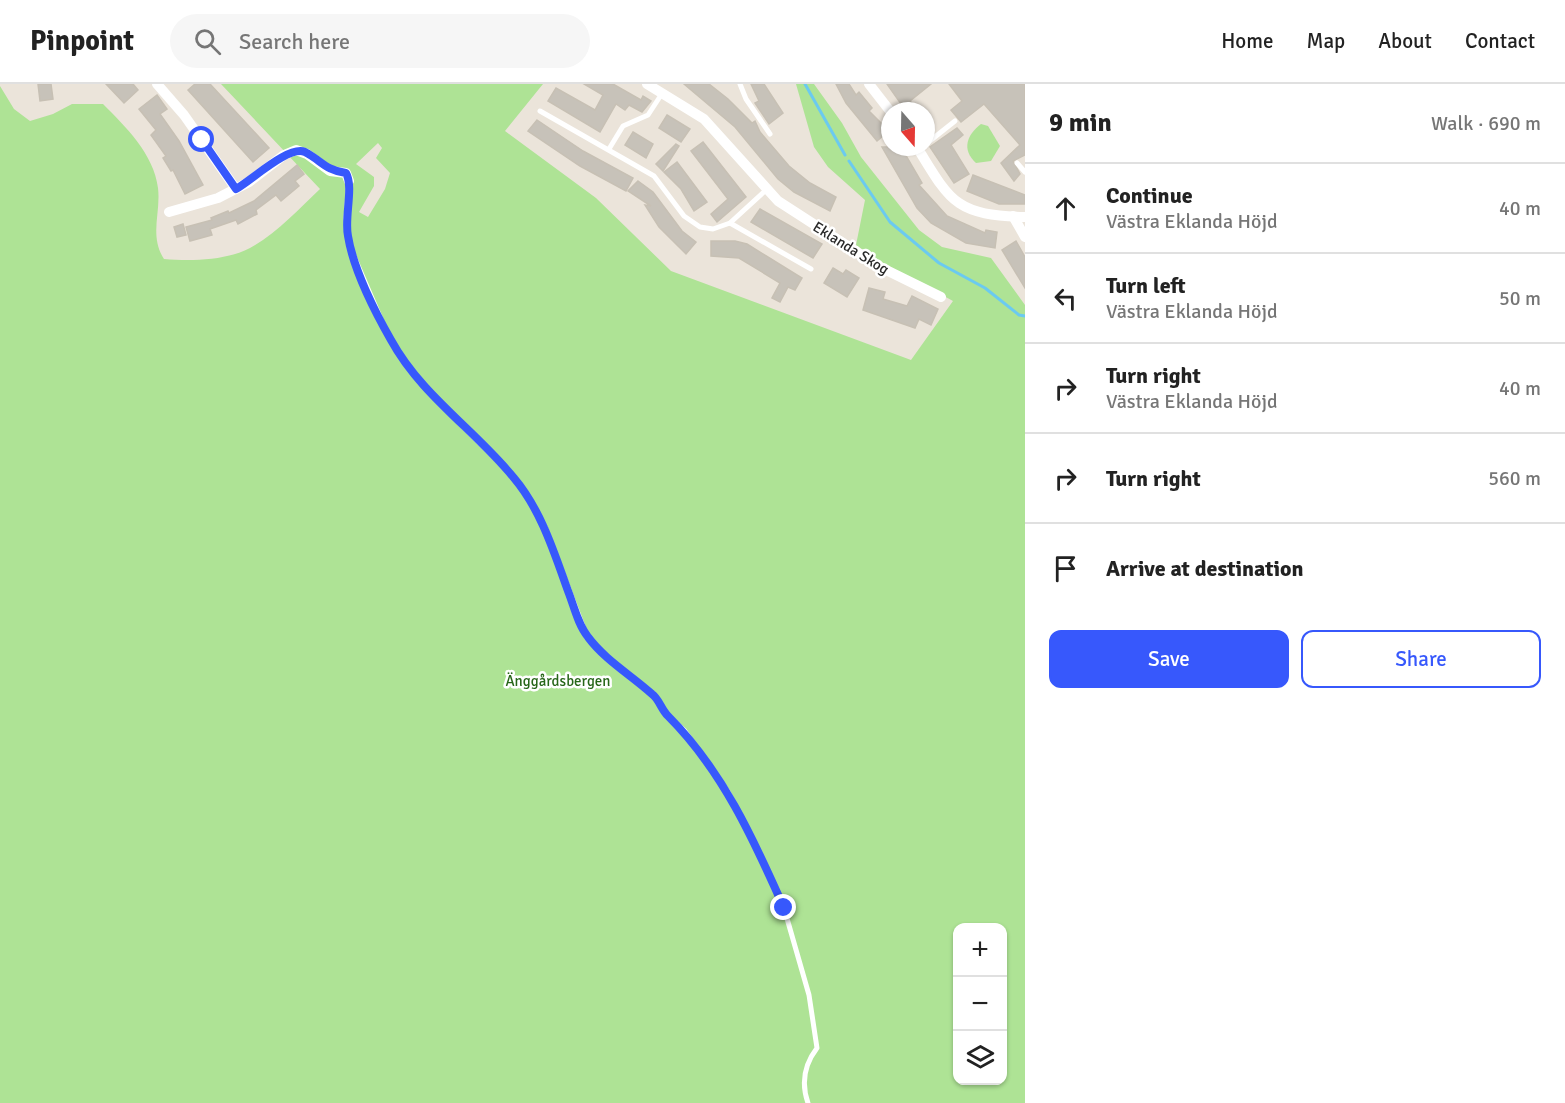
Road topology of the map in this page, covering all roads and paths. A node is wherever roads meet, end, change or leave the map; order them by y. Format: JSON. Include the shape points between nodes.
{"nodes":[{"id":1,"x":157,"y":84,"type":"edge"},
{"id":2,"x":647,"y":84,"type":"edge"},
{"id":3,"x":740,"y":84,"type":"edge"},
{"id":4,"x":868,"y":84,"type":"edge"},
{"id":5,"x":663,"y":92,"type":"junction"},
{"id":6,"x":883,"y":102,"type":"edge"},
{"id":7,"x":540,"y":111,"type":"dead end"},
{"id":8,"x":955,"y":121,"type":"dead end"},
{"id":9,"x":770,"y":134,"type":"dead end"},
{"id":10,"x":935,"y":136,"type":"edge"},
{"id":11,"x":609,"y":149,"type":"junction"},
{"id":12,"x":925,"y":156,"type":"edge"},
{"id":13,"x":1017,"y":162,"type":"dead end"},
{"id":14,"x":1025,"y":172,"type":"edge"},
{"id":15,"x":349,"y":181,"type":"joint"},
{"id":16,"x":236,"y":189,"type":"junction"},
{"id":17,"x":766,"y":190,"type":"junction"},
{"id":18,"x":169,"y":212,"type":"dead end"},
{"id":19,"x":1013,"y":216,"type":"junction"},
{"id":20,"x":1025,"y":216,"type":"edge"},
{"id":21,"x":730,"y":223,"type":"junction"},
{"id":22,"x":1025,"y":237,"type":"edge"},
{"id":23,"x":811,"y":269,"type":"dead end"},
{"id":24,"x":941,"y":297,"type":"dead end"},
{"id":25,"x":808,"y":1103,"type":"edge"}],
"edges":[{"from":1,"to":16,"type":"street"},
{"from":2,"to":5,"type":"street","name":"Eklanda Skog"},
{"from":3,"to":9,"type":"lane"},
{"from":4,"to":6,"type":"street"},
{"from":5,"to":11,"type":"lane","via":[[648,115],[623,126]]},
{"from":5,"to":17,"type":"street","name":"Eklanda Skog","via":[[715,128]]},
{"from":7,"to":11,"type":"lane"},
{"from":8,"to":10,"type":"lane"},
{"from":11,"to":21,"type":"lane","via":[[654,176],[684,216],[700,227],[713,229]]},
{"from":12,"to":19,"type":"street","via":[[937,183],[956,203],[981,214]]},
{"from":13,"to":14,"type":"lane"},
{"from":15,"to":16,"type":"street","via":[[346,173],[330,171],[296,150],[284,154]]},
{"from":15,"to":25,"type":"lane","via":[[346,218],[350,247],[390,340],[439,403],[516,479],[545,527],[587,637],[653,694],[665,713],[684,730],[728,792],[762,858],[786,916],[814,1017],[817,1048],[804,1078]]},
{"from":16,"to":18,"type":"street","via":[[201,205]]},
{"from":17,"to":21,"type":"lane"},
{"from":17,"to":24,"type":"street","name":"Eklanda Skog","via":[[880,267]]},
{"from":19,"to":20,"type":"street"},
{"from":19,"to":22,"type":"street"},
{"from":21,"to":23,"type":"lane"}]}
